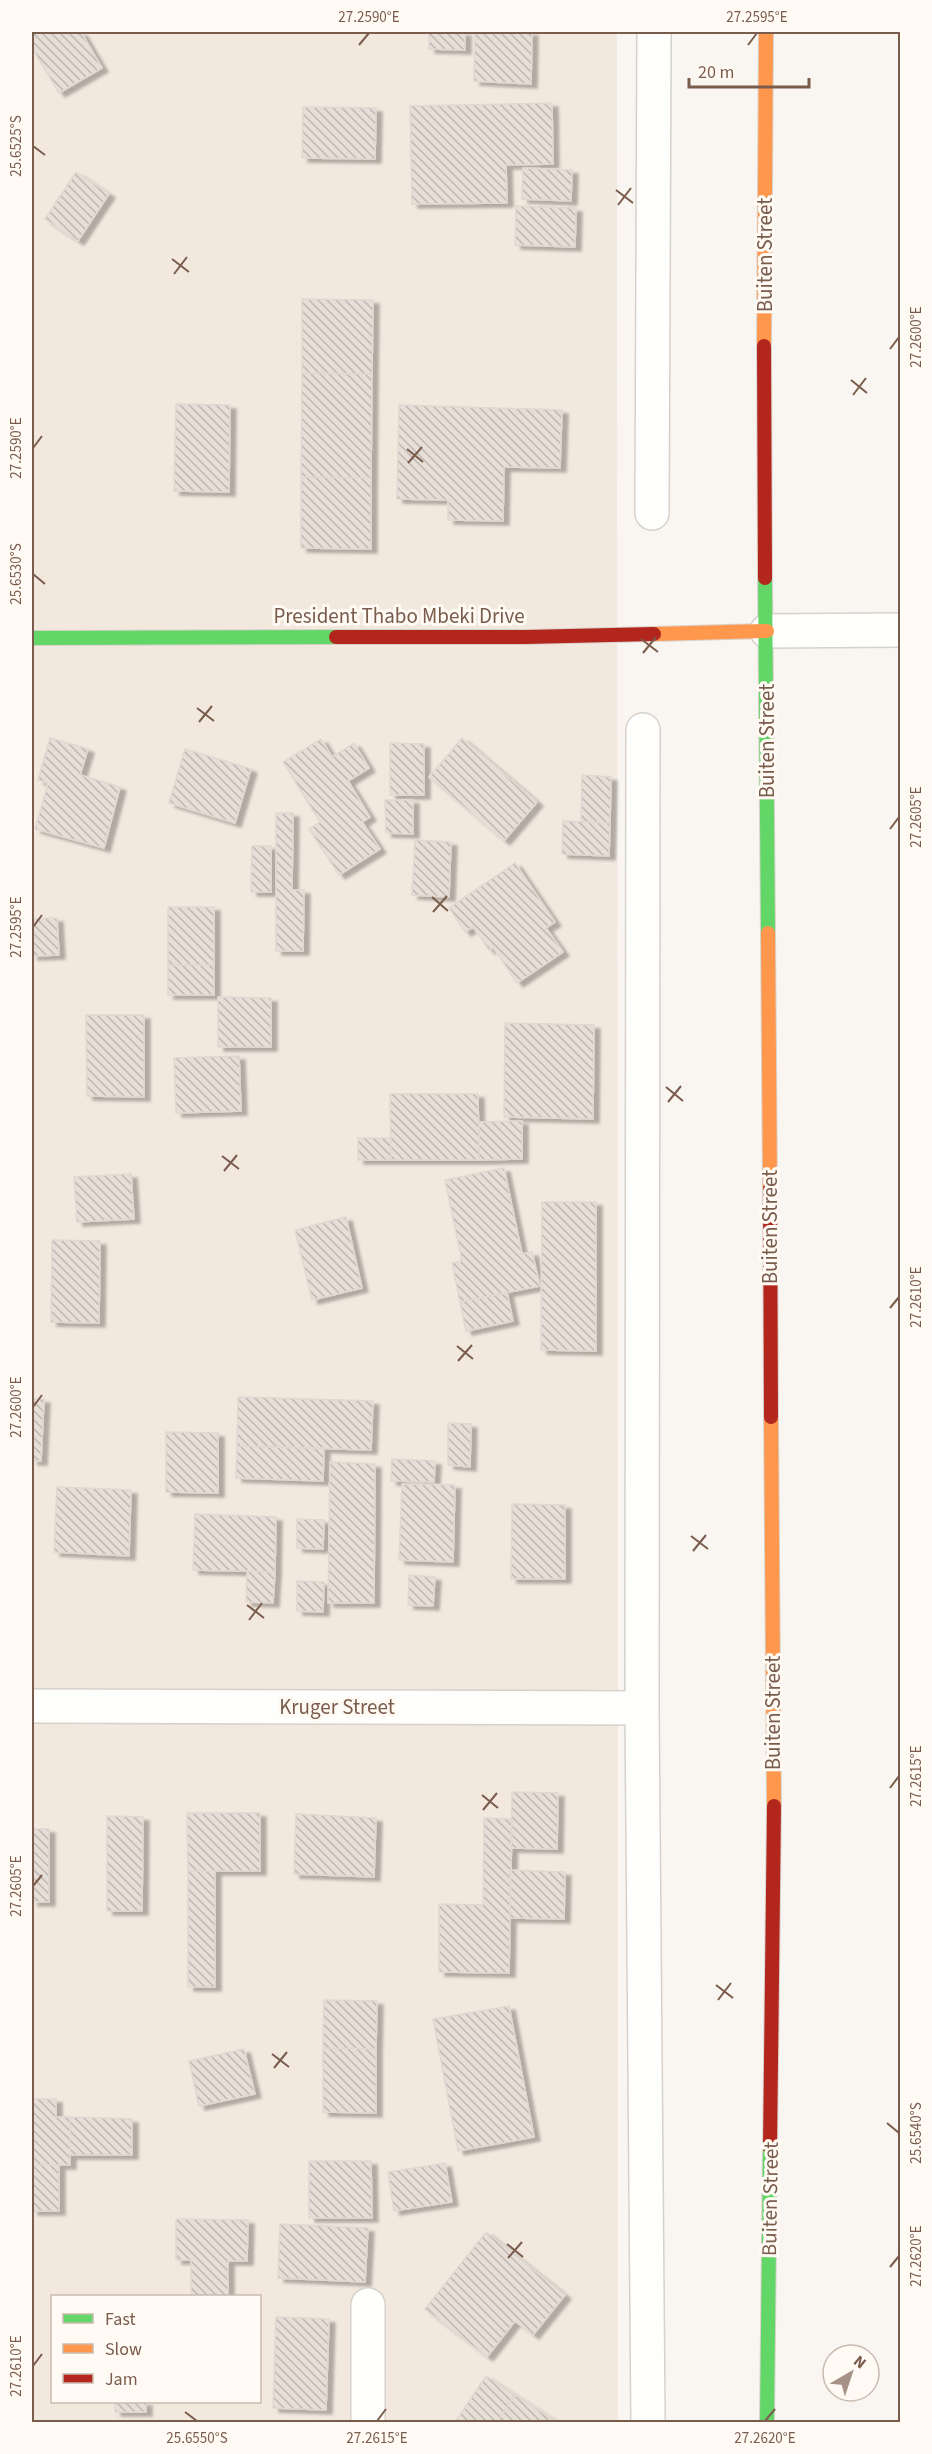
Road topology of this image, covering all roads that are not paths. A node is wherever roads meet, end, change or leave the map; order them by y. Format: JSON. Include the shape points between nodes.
{"nodes":[{"id":1,"x":654,"y":32,"type":"edge"},
{"id":2,"x":766,"y":32,"type":"edge"},
{"id":3,"x":652,"y":513,"type":"dead end"},
{"id":4,"x":900,"y":630,"type":"edge"},
{"id":5,"x":767,"y":631,"type":"junction"},
{"id":6,"x":32,"y":638,"type":"edge"},
{"id":7,"x":643,"y":730,"type":"dead end"},
{"id":8,"x":32,"y":1706,"type":"edge"},
{"id":9,"x":642,"y":1708,"type":"junction"},
{"id":10,"x":368,"y":2305,"type":"dead end"},
{"id":11,"x":368,"y":2422,"type":"edge"},
{"id":12,"x":648,"y":2422,"type":"edge"},
{"id":13,"x":767,"y":2422,"type":"edge"}],
"edges":[{"from":1,"to":3,"type":"street"},
{"from":2,"to":5,"type":"street","name":"Buiten Street"},
{"from":4,"to":5,"type":"street"},
{"from":5,"to":6,"type":"street","name":"President Thabo Mbeki Drive","via":[[526,637]]},
{"from":5,"to":13,"type":"street","name":"Buiten Street","via":[[774,1772]]},
{"from":7,"to":9,"type":"street"},
{"from":8,"to":9,"type":"street","name":"Kruger Street"},
{"from":9,"to":12,"type":"street"},
{"from":10,"to":11,"type":"street"}]}
